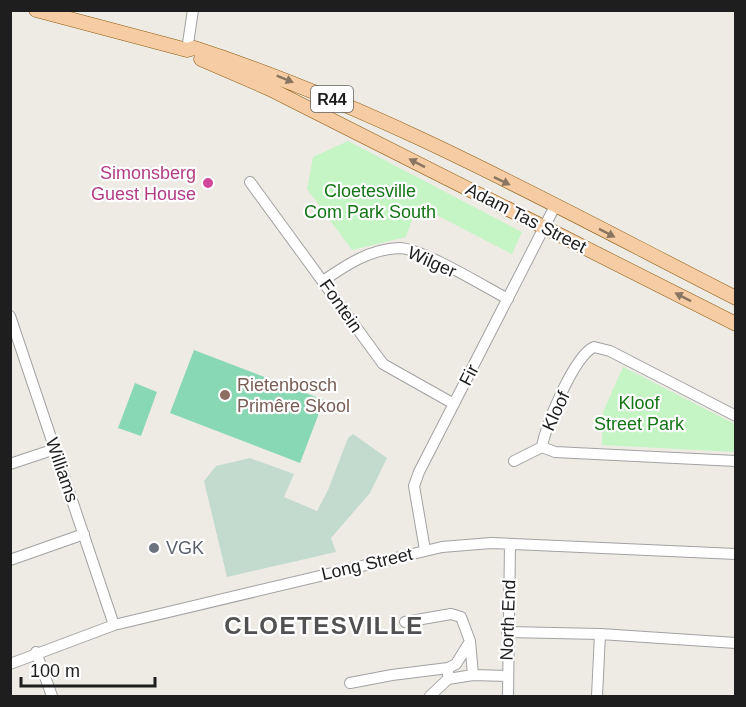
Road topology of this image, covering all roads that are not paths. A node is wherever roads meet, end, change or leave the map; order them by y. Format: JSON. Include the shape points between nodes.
{"nodes":[{"id":1,"x":36,"y":10,"type":"edge"},
{"id":2,"x":193,"y":10,"type":"edge"},
{"id":3,"x":186,"y":50,"type":"junction"},
{"id":4,"x":250,"y":182,"type":"dead end"},
{"id":5,"x":555,"y":206,"type":"junction"},
{"id":6,"x":544,"y":227,"type":"junction"},
{"id":7,"x":323,"y":281,"type":"junction"},
{"id":8,"x":735,"y":298,"type":"edge"},
{"id":9,"x":508,"y":299,"type":"junction"},
{"id":10,"x":10,"y":316,"type":"edge"},
{"id":11,"x":735,"y":324,"type":"edge"},
{"id":12,"x":454,"y":404,"type":"junction"},
{"id":13,"x":735,"y":416,"type":"edge"},
{"id":14,"x":542,"y":447,"type":"junction"},
{"id":15,"x":55,"y":449,"type":"junction"},
{"id":16,"x":514,"y":461,"type":"dead end"},
{"id":17,"x":735,"y":461,"type":"edge"},
{"id":18,"x":10,"y":464,"type":"edge"},
{"id":19,"x":84,"y":534,"type":"junction"},
{"id":20,"x":510,"y":544,"type":"junction"},
{"id":21,"x":424,"y":550,"type":"junction"},
{"id":22,"x":735,"y":554,"type":"edge"},
{"id":23,"x":10,"y":560,"type":"edge"},
{"id":24,"x":405,"y":622,"type":"dead end"},
{"id":25,"x":114,"y":625,"type":"junction"},
{"id":26,"x":507,"y":632,"type":"junction"},
{"id":27,"x":600,"y":634,"type":"junction"},
{"id":28,"x":470,"y":641,"type":"junction"},
{"id":29,"x":735,"y":643,"type":"edge"},
{"id":30,"x":36,"y":652,"type":"junction"},
{"id":31,"x":10,"y":664,"type":"edge"},
{"id":32,"x":448,"y":674,"type":"junction"},
{"id":33,"x":473,"y":675,"type":"junction"},
{"id":34,"x":507,"y":676,"type":"junction"},
{"id":35,"x":350,"y":683,"type":"dead end"},
{"id":36,"x":52,"y":696,"type":"edge"},
{"id":37,"x":430,"y":696,"type":"edge"},
{"id":38,"x":507,"y":696,"type":"edge"},
{"id":39,"x":597,"y":696,"type":"edge"}],
"edges":[{"from":1,"to":3,"type":"main road","name":"Adam Tas Street","number":"R44"},
{"from":2,"to":3,"type":"street"},
{"from":3,"to":5,"type":"main road","name":"Adam Tas Street","number":"R44","one_way":true,"via":[[194,48],[316,92]]},
{"from":6,"to":3,"type":"main road","name":"Adam Tas Street","number":"R44","one_way":true},
{"from":4,"to":7,"type":"street","name":"Fontein"},
{"from":5,"to":6,"type":"street","name":"Fir"},
{"from":5,"to":8,"type":"main road","name":"Adam Tas Street","number":"R44","one_way":true},
{"from":6,"to":9,"type":"street","name":"Fir"},
{"from":11,"to":6,"type":"main road","name":"Adam Tas Street","number":"R44","one_way":true},
{"from":7,"to":9,"type":"street","name":"Wilger","via":[[369,255],[401,248]]},
{"from":7,"to":12,"type":"street","name":"Fontein","via":[[383,364]]},
{"from":9,"to":12,"type":"street","name":"Fir"},
{"from":10,"to":15,"type":"street","name":"Williams"},
{"from":12,"to":21,"type":"street","name":"Fir","via":[[414,486]]},
{"from":13,"to":14,"type":"street","name":"Kloof","via":[[610,351],[594,347],[580,360],[544,432]]},
{"from":14,"to":16,"type":"street"},
{"from":14,"to":17,"type":"street","name":"Kloof","via":[[555,452]]},
{"from":15,"to":18,"type":"street"},
{"from":15,"to":19,"type":"street","name":"Williams"},
{"from":19,"to":23,"type":"street"},
{"from":19,"to":25,"type":"street","name":"Williams"},
{"from":20,"to":21,"type":"street","name":"Long Street"},
{"from":20,"to":22,"type":"street","name":"Long Street"},
{"from":20,"to":26,"type":"street","name":"North End"},
{"from":21,"to":25,"type":"street","name":"Long Street"},
{"from":24,"to":28,"type":"street","via":[[458,615]]},
{"from":25,"to":30,"type":"street","name":"Long Street"},
{"from":26,"to":27,"type":"street"},
{"from":26,"to":34,"type":"street","name":"North End"},
{"from":27,"to":29,"type":"street"},
{"from":27,"to":39,"type":"street"},
{"from":28,"to":32,"type":"street"},
{"from":28,"to":33,"type":"street"},
{"from":30,"to":31,"type":"street","name":"Long Street"},
{"from":30,"to":36,"type":"street"},
{"from":32,"to":33,"type":"street"},
{"from":32,"to":35,"type":"street","via":[[392,675]]},
{"from":32,"to":37,"type":"street"},
{"from":33,"to":34,"type":"street"},
{"from":34,"to":38,"type":"street","name":"North End"}]}
